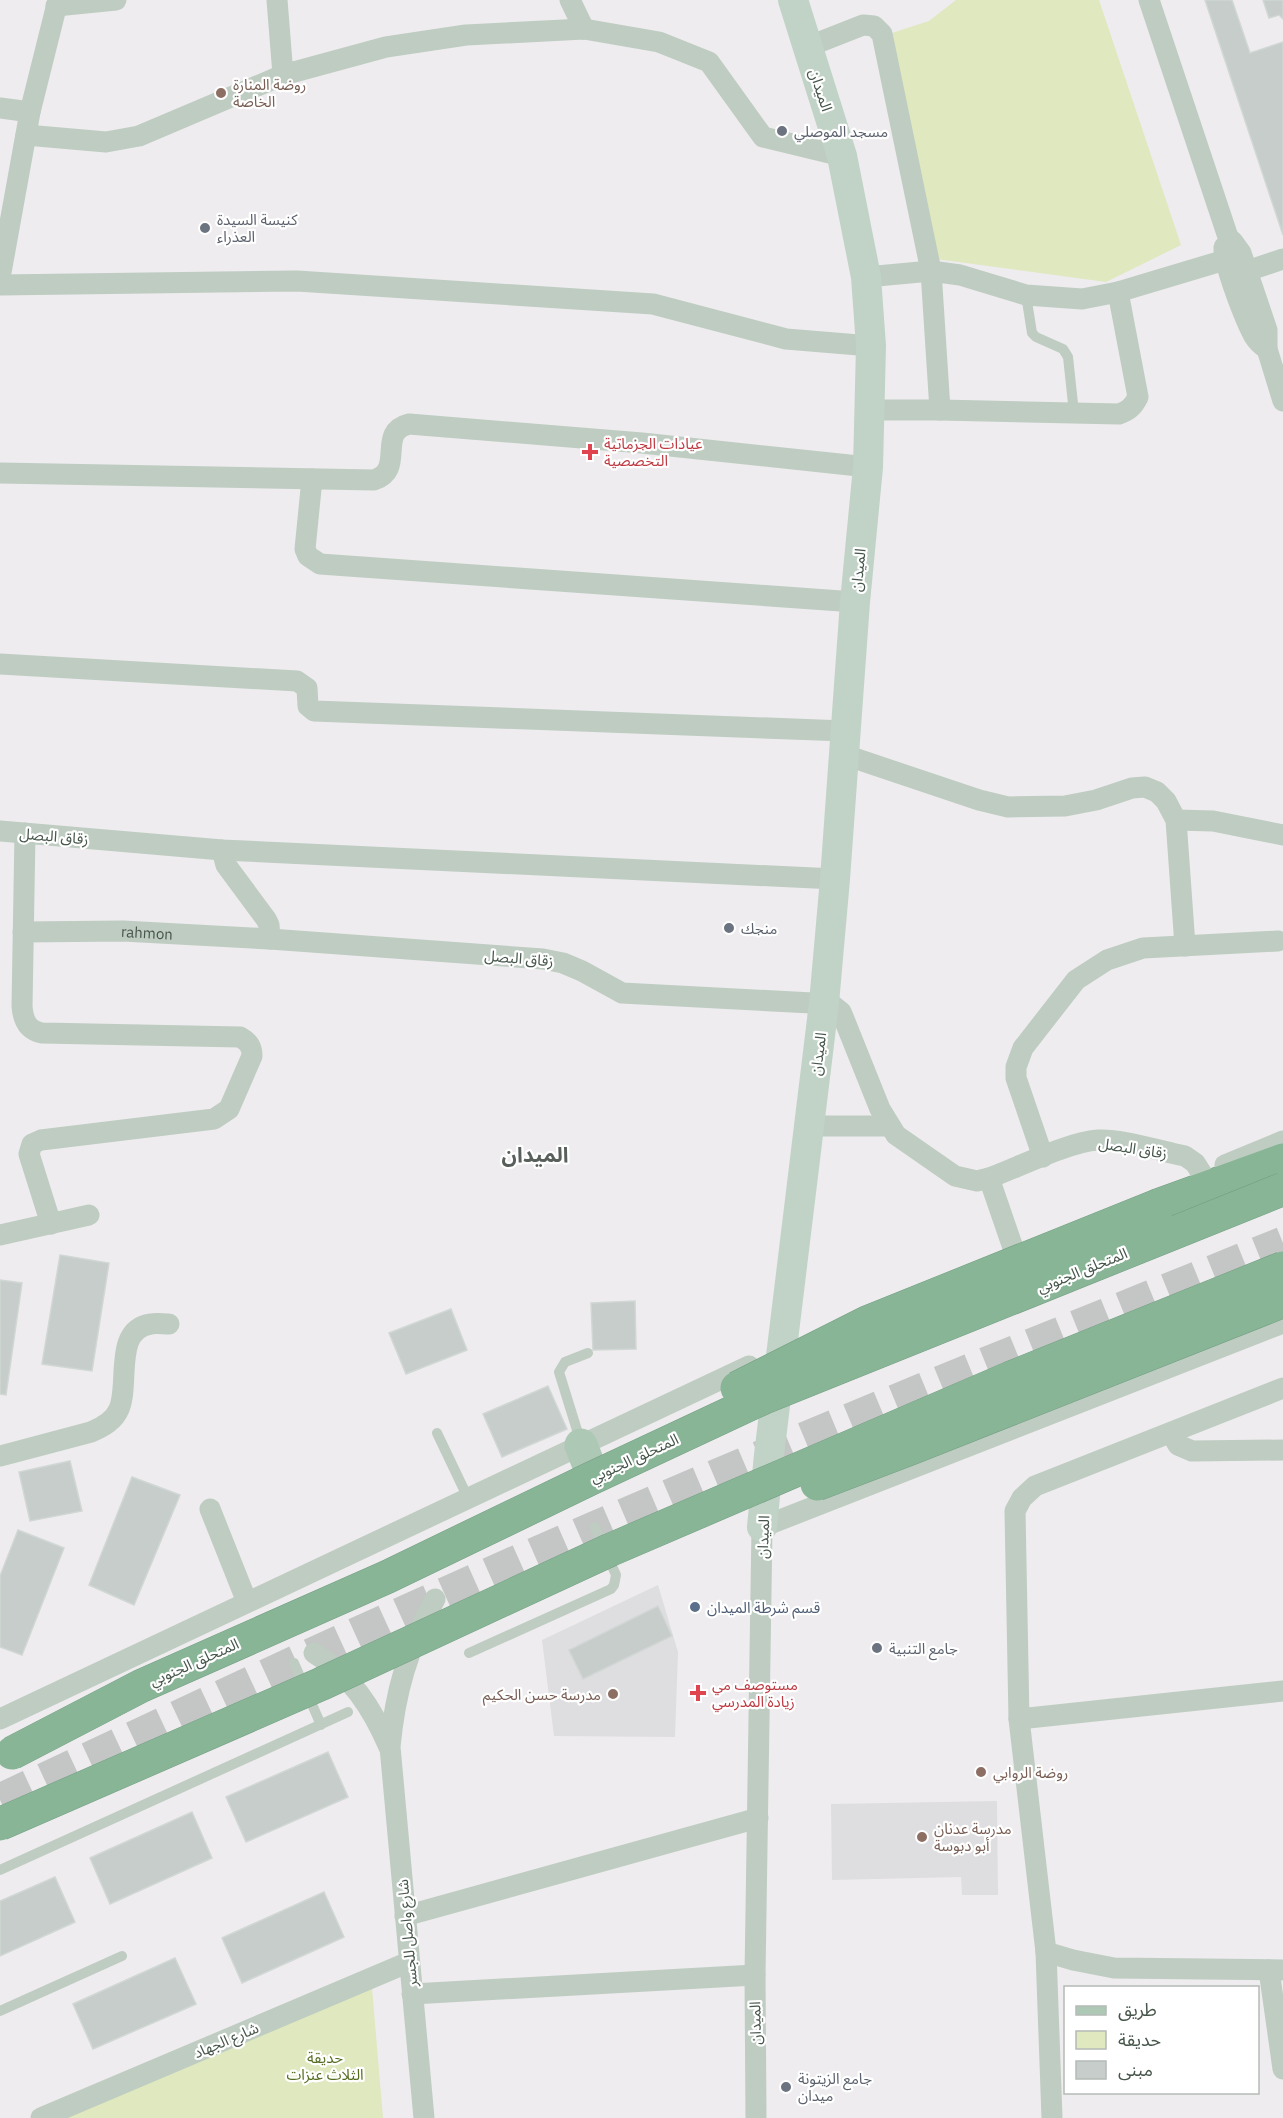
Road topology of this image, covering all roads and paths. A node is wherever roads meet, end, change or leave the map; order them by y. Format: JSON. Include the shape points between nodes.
{"nodes":[{"id":1,"x":116,"y":0,"type":"edge"},
{"id":2,"x":277,"y":0,"type":"edge"},
{"id":3,"x":570,"y":0,"type":"edge"},
{"id":4,"x":793,"y":0,"type":"edge"},
{"id":5,"x":1149,"y":0,"type":"edge"},
{"id":6,"x":57,"y":3,"type":"edge"},
{"id":7,"x":584,"y":29,"type":"junction"},
{"id":8,"x":807,"y":47,"type":"junction"},
{"id":9,"x":283,"y":75,"type":"junction"},
{"id":10,"x":0,"y":108,"type":"edge"},
{"id":11,"x":30,"y":112,"type":"junction"},
{"id":12,"x":26,"y":135,"type":"junction"},
{"id":13,"x":842,"y":156,"type":"junction"},
{"id":14,"x":1228,"y":237,"type":"junction"},
{"id":15,"x":1283,"y":259,"type":"edge"},
{"id":16,"x":1225,"y":260,"type":"junction"},
{"id":17,"x":930,"y":271,"type":"junction"},
{"id":18,"x":1247,"y":272,"type":"junction"},
{"id":19,"x":866,"y":277,"type":"junction"},
{"id":20,"x":0,"y":278,"type":"edge"},
{"id":21,"x":0,"y":285,"type":"edge"},
{"id":22,"x":1118,"y":292,"type":"junction"},
{"id":23,"x":1026,"y":295,"type":"junction"},
{"id":24,"x":871,"y":346,"type":"junction"},
{"id":25,"x":1275,"y":346,"type":"edge"},
{"id":26,"x":1283,"y":401,"type":"edge"},
{"id":27,"x":868,"y":410,"type":"junction"},
{"id":28,"x":940,"y":410,"type":"junction"},
{"id":29,"x":1074,"y":413,"type":"junction"},
{"id":30,"x":868,"y":467,"type":"junction"},
{"id":31,"x":0,"y":473,"type":"edge"},
{"id":32,"x":312,"y":479,"type":"junction"},
{"id":33,"x":855,"y":602,"type":"junction"},
{"id":34,"x":0,"y":663,"type":"edge"},
{"id":35,"x":845,"y":743,"type":"junction"},
{"id":36,"x":1176,"y":820,"type":"junction"},
{"id":37,"x":0,"y":831,"type":"edge"},
{"id":38,"x":26,"y":833,"type":"junction"},
{"id":39,"x":1283,"y":835,"type":"edge"},
{"id":40,"x":222,"y":850,"type":"junction"},
{"id":41,"x":835,"y":879,"type":"junction"},
{"id":42,"x":23,"y":932,"type":"junction"},
{"id":43,"x":270,"y":939,"type":"junction"},
{"id":44,"x":1278,"y":941,"type":"dead end"},
{"id":45,"x":1185,"y":946,"type":"junction"},
{"id":46,"x":824,"y":1002,"type":"junction"},
{"id":47,"x":809,"y":1126,"type":"junction"},
{"id":48,"x":889,"y":1126,"type":"junction"},
{"id":49,"x":1283,"y":1141,"type":"edge"},
{"id":50,"x":1043,"y":1157,"type":"junction"},
{"id":51,"x":1283,"y":1160,"type":"edge"},
{"id":52,"x":1202,"y":1174,"type":"junction"},
{"id":53,"x":989,"y":1178,"type":"junction"},
{"id":54,"x":1283,"y":1189,"type":"edge"},
{"id":55,"x":89,"y":1215,"type":"dead end"},
{"id":56,"x":51,"y":1224,"type":"junction"},
{"id":57,"x":0,"y":1236,"type":"edge"},
{"id":58,"x":1014,"y":1251,"type":"junction"},
{"id":59,"x":1283,"y":1268,"type":"edge"},
{"id":60,"x":1030,"y":1297,"type":"dead end"},
{"id":61,"x":1283,"y":1301,"type":"edge"},
{"id":62,"x":1283,"y":1323,"type":"edge"},
{"id":63,"x":169,"y":1324,"type":"dead end"},
{"id":64,"x":782,"y":1351,"type":"junction"},
{"id":65,"x":588,"y":1353,"type":"dead end"},
{"id":66,"x":1283,"y":1388,"type":"edge"},
{"id":67,"x":1171,"y":1432,"type":"junction"},
{"id":68,"x":437,"y":1433,"type":"dead end"},
{"id":69,"x":1283,"y":1450,"type":"edge"},
{"id":70,"x":0,"y":1455,"type":"edge"},
{"id":71,"x":588,"y":1465,"type":"junction"},
{"id":72,"x":468,"y":1498,"type":"junction"},
{"id":73,"x":210,"y":1509,"type":"dead end"},
{"id":74,"x":762,"y":1527,"type":"junction"},
{"id":75,"x":602,"y":1539,"type":"junction"},
{"id":76,"x":435,"y":1599,"type":"dead end"},
{"id":77,"x":247,"y":1602,"type":"junction"},
{"id":78,"x":314,"y":1653,"type":"dead end"},
{"id":79,"x":469,"y":1653,"type":"dead end"},
{"id":80,"x":294,"y":1663,"type":"dead end"},
{"id":81,"x":1283,"y":1691,"type":"edge"},
{"id":82,"x":348,"y":1712,"type":"dead end"},
{"id":83,"x":0,"y":1719,"type":"edge"},
{"id":84,"x":1018,"y":1719,"type":"junction"},
{"id":85,"x":321,"y":1725,"type":"junction"},
{"id":86,"x":390,"y":1748,"type":"junction"},
{"id":87,"x":4,"y":1756,"type":"edge"},
{"id":88,"x":758,"y":1818,"type":"junction"},
{"id":89,"x":0,"y":1824,"type":"edge"},
{"id":90,"x":0,"y":1870,"type":"edge"},
{"id":91,"x":405,"y":1916,"type":"junction"},
{"id":92,"x":1046,"y":1953,"type":"junction"},
{"id":93,"x":122,"y":1956,"type":"dead end"},
{"id":94,"x":409,"y":1962,"type":"junction"},
{"id":95,"x":1276,"y":1970,"type":"edge"},
{"id":96,"x":755,"y":1976,"type":"junction"},
{"id":97,"x":412,"y":1994,"type":"junction"},
{"id":98,"x":0,"y":2012,"type":"edge"},
{"id":99,"x":1283,"y":2069,"type":"edge"},
{"id":100,"x":41,"y":2118,"type":"edge"},
{"id":101,"x":424,"y":2118,"type":"edge"},
{"id":102,"x":756,"y":2118,"type":"edge"},
{"id":103,"x":1052,"y":2118,"type":"edge"}],
"edges":[{"from":1,"to":6,"type":"street"},
{"from":2,"to":9,"type":"street"},
{"from":3,"to":7,"type":"street"},
{"from":4,"to":8,"type":"street","name":"الميدان"},
{"from":5,"to":14,"type":"street"},
{"from":6,"to":11,"type":"street"},
{"from":7,"to":9,"type":"street","via":[[466,35],[386,47]]},
{"from":7,"to":13,"type":"street","via":[[659,42],[709,62],[763,137]]},
{"from":8,"to":13,"type":"street","name":"الميدان"},
{"from":8,"to":17,"type":"street","via":[[862,25],[874,26],[882,34]]},
{"from":9,"to":12,"type":"street","via":[[139,136],[106,142]]},
{"from":10,"to":11,"type":"street"},
{"from":11,"to":12,"type":"street"},
{"from":12,"to":20,"type":"street"},
{"from":13,"to":19,"type":"street","name":"الميدان"},
{"from":14,"to":16,"type":"street"},
{"from":14,"to":18,"type":"street","via":[[1237,247]]},
{"from":15,"to":18,"type":"street"},
{"from":16,"to":22,"type":"street"},
{"from":16,"to":25,"type":"street","via":[[1251,330],[1258,341]]},
{"from":17,"to":19,"type":"street"},
{"from":17,"to":23,"type":"street","via":[[960,275]]},
{"from":17,"to":28,"type":"street"},
{"from":18,"to":25,"type":"street"},
{"from":19,"to":24,"type":"street","name":"الميدان"},
{"from":21,"to":24,"type":"street","via":[[297,281],[653,303],[786,339]]},
{"from":22,"to":23,"type":"street","via":[[1082,299]]},
{"from":22,"to":29,"type":"street","via":[[1138,397],[1134,405],[1119,414]]},
{"from":23,"to":29,"type":"lane","via":[[1032,333],[1063,349],[1068,357]]},
{"from":24,"to":27,"type":"street","name":"الميدان"},
{"from":25,"to":26,"type":"street"},
{"from":27,"to":28,"type":"street"},
{"from":27,"to":30,"type":"street","name":"الميدان"},
{"from":28,"to":29,"type":"street"},
{"from":30,"to":32,"type":"street","via":[[409,424],[394,432],[390,467],[382,478]]},
{"from":30,"to":33,"type":"street","name":"الميدان"},
{"from":31,"to":32,"type":"street"},
{"from":32,"to":33,"type":"street","via":[[305,549],[320,564]]},
{"from":33,"to":35,"type":"street","name":"الميدان"},
{"from":34,"to":35,"type":"street","via":[[297,681],[307,688],[308,706],[314,711]]},
{"from":35,"to":36,"type":"street","via":[[979,800],[1008,807],[1065,806],[1145,788],[1166,801]]},
{"from":35,"to":41,"type":"street","name":"الميدان"},
{"from":36,"to":39,"type":"street","via":[[1213,822]]},
{"from":36,"to":45,"type":"street"},
{"from":37,"to":38,"type":"street","name":"زقاق البصل"},
{"from":38,"to":40,"type":"street","name":"زقاق البصل"},
{"from":38,"to":42,"type":"street"},
{"from":40,"to":41,"type":"street","name":"زقاق البصل"},
{"from":40,"to":43,"type":"street","via":[[226,865],[267,919]]},
{"from":41,"to":46,"type":"street","name":"الميدان"},
{"from":42,"to":43,"type":"street","name":"rahmon"},
{"from":42,"to":56,"type":"street","via":[[22,1016],[34,1032],[233,1036],[247,1041],[252,1049],[229,1109],[214,1119],[32,1144],[29,1154]]},
{"from":43,"to":46,"type":"street","name":"زقاق البصل","via":[[543,959],[582,971],[622,993]]},
{"from":44,"to":45,"type":"street"},
{"from":45,"to":50,"type":"street","via":[[1143,948],[1091,969],[1076,980],[1023,1048],[1016,1078]]},
{"from":46,"to":47,"type":"street","name":"الميدان"},
{"from":46,"to":48,"type":"street","name":"زقاق البصل","via":[[841,1012]]},
{"from":47,"to":48,"type":"street"},
{"from":47,"to":64,"type":"street","name":"الميدان"},
{"from":48,"to":53,"type":"street","name":"زقاق البصل","via":[[905,1142],[955,1176],[977,1181]]},
{"from":49,"to":52,"type":"street"},
{"from":50,"to":52,"type":"street","name":"زقاق البصل","via":[[1101,1140],[1185,1156]]},
{"from":50,"to":53,"type":"street","name":"زقاق البصل"},
{"from":51,"to":71,"type":"highway","bridge":true,"via":[[1159,1205],[868,1322],[633,1447]]},
{"from":52,"to":58,"type":"street"},
{"from":53,"to":58,"type":"street"},
{"from":54,"to":71,"type":"highway","name":"المتحلق الجنوبي","bridge":true},
{"from":55,"to":56,"type":"street"},
{"from":56,"to":57,"type":"street"},
{"from":58,"to":60,"type":"street"},
{"from":58,"to":64,"type":"street","via":[[834,1325]]},
{"from":59,"to":75,"type":"highway","bridge":true},
{"from":61,"to":75,"type":"highway","bridge":true,"via":[[862,1467],[698,1525]]},
{"from":62,"to":74,"type":"street"},
{"from":63,"to":70,"type":"street","via":[[142,1326],[129,1339],[119,1409],[103,1428]]},
{"from":64,"to":71,"type":"street"},
{"from":64,"to":74,"type":"street","name":"الميدان"},
{"from":65,"to":71,"type":"lane","via":[[565,1362],[559,1372]]},
{"from":66,"to":67,"type":"street"},
{"from":67,"to":69,"type":"street","via":[[1178,1445],[1192,1451]]},
{"from":67,"to":84,"type":"street","via":[[1035,1486],[1015,1511]]},
{"from":68,"to":72,"type":"lane"},
{"from":71,"to":72,"type":"street"},
{"from":71,"to":87,"type":"highway","name":"المتحلق الجنوبي","bridge":true,"via":[[387,1577],[141,1686]]},
{"from":72,"to":77,"type":"street"},
{"from":73,"to":77,"type":"street"},
{"from":74,"to":88,"type":"street","name":"الميدان"},
{"from":75,"to":79,"type":"lane","via":[[616,1575],[614,1586]]},
{"from":75,"to":89,"type":"highway","bridge":true,"via":[[321,1684]]},
{"from":76,"to":86,"type":"street","name":"شارع واصل للجسر","via":[[416,1636],[399,1686]]},
{"from":77,"to":83,"type":"street"},
{"from":78,"to":86,"type":"street","name":"شارع واصل للجسر","via":[[330,1662],[366,1700]]},
{"from":80,"to":85,"type":"lane"},
{"from":81,"to":84,"type":"street"},
{"from":82,"to":85,"type":"lane"},
{"from":84,"to":92,"type":"street"},
{"from":85,"to":90,"type":"lane"},
{"from":86,"to":91,"type":"street","name":"شارع واصل للجسر"},
{"from":88,"to":91,"type":"street"},
{"from":88,"to":96,"type":"street","name":"الميدان"},
{"from":91,"to":94,"type":"street","name":"شارع واصل للجسر"},
{"from":92,"to":95,"type":"street","via":[[1114,1968]]},
{"from":92,"to":103,"type":"street"},
{"from":93,"to":98,"type":"lane"},
{"from":94,"to":97,"type":"street","name":"شارع واصل للجسر"},
{"from":94,"to":100,"type":"street","name":"شارع الجهاد"},
{"from":95,"to":99,"type":"street"},
{"from":96,"to":97,"type":"street"},
{"from":96,"to":102,"type":"street","name":"الميدان"},
{"from":97,"to":101,"type":"street","name":"شارع واصل للجسر"}]}
